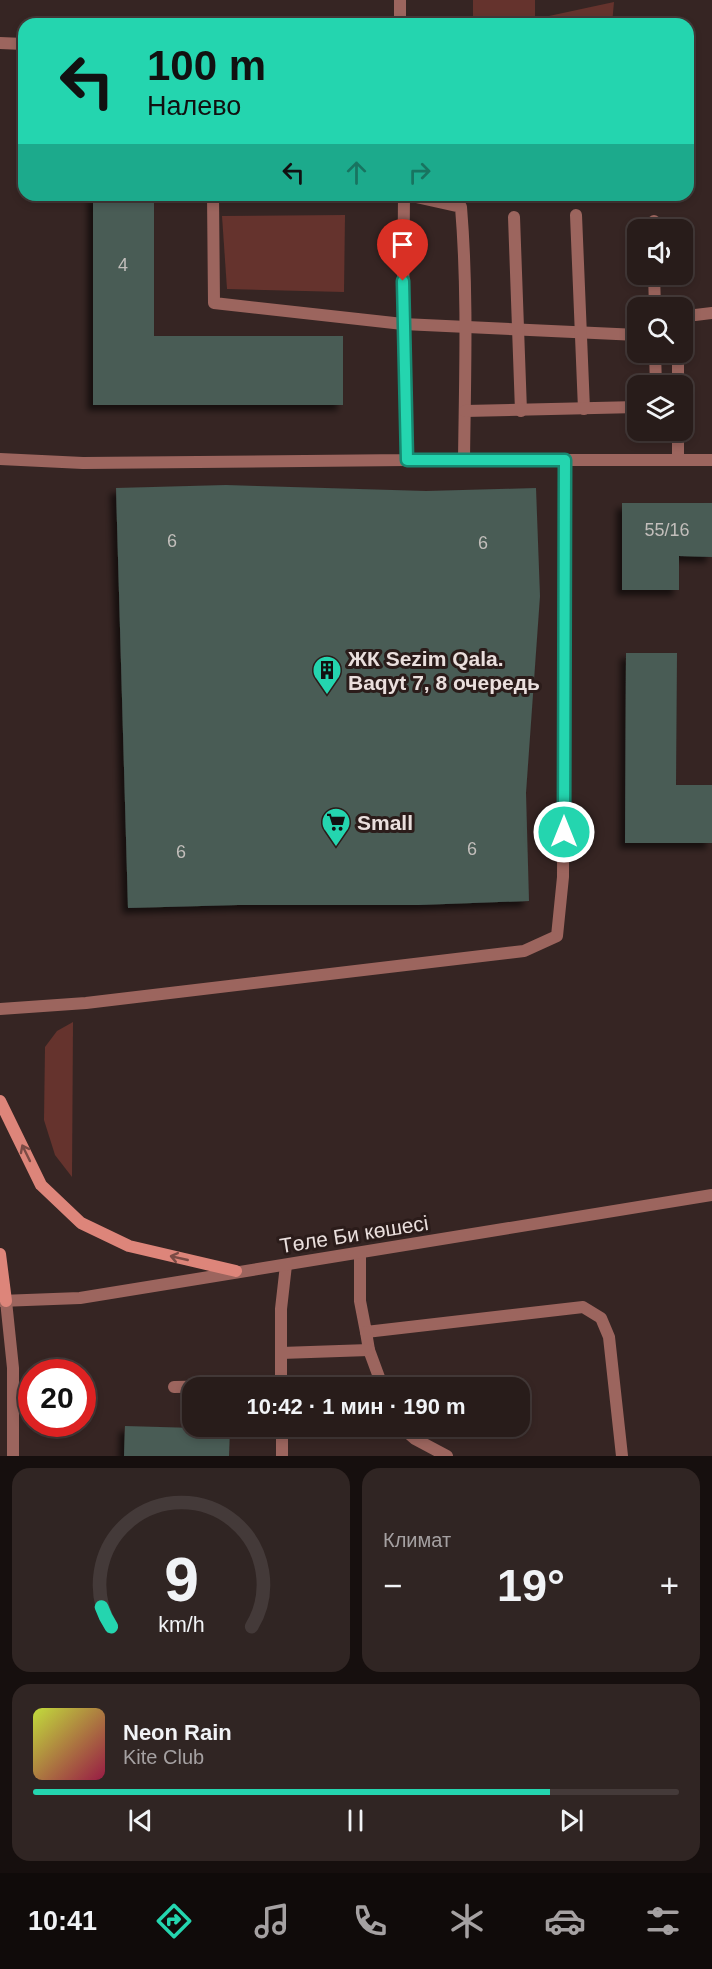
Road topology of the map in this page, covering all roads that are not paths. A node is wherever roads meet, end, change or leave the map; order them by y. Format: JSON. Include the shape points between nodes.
{"nodes":[{"id":1,"x":400,"y":0,"type":"edge"},
{"id":2,"x":400,"y":18,"type":"edge"},
{"id":3,"x":0,"y":43,"type":"edge"},
{"id":4,"x":18,"y":44,"type":"edge"},
{"id":5,"x":213,"y":201,"type":"edge"},
{"id":6,"x":405,"y":201,"type":"edge"},
{"id":7,"x":433,"y":201,"type":"edge"},
{"id":8,"x":576,"y":215,"type":"dead end"},
{"id":9,"x":514,"y":217,"type":"dead end"},
{"id":10,"x":712,"y":313,"type":"edge"},
{"id":11,"x":693,"y":315,"type":"edge"},
{"id":12,"x":403,"y":324,"type":"junction"},
{"id":13,"x":466,"y":327,"type":"junction"},
{"id":14,"x":518,"y":329,"type":"junction"},
{"id":15,"x":581,"y":333,"type":"junction"},
{"id":16,"x":627,"y":335,"type":"edge"},
{"id":17,"x":627,"y":407,"type":"edge"},
{"id":18,"x":584,"y":409,"type":"junction"},
{"id":19,"x":465,"y":411,"type":"junction"},
{"id":20,"x":521,"y":411,"type":"junction"},
{"id":21,"x":678,"y":441,"type":"edge"},
{"id":22,"x":0,"y":459,"type":"edge"},
{"id":23,"x":407,"y":460,"type":"junction"},
{"id":24,"x":464,"y":460,"type":"junction"},
{"id":25,"x":565,"y":460,"type":"junction"},
{"id":26,"x":678,"y":460,"type":"junction"},
{"id":27,"x":712,"y":460,"type":"edge"},
{"id":28,"x":0,"y":1009,"type":"edge"},
{"id":29,"x":0,"y":1101,"type":"edge"},
{"id":30,"x":712,"y":1195,"type":"edge"},
{"id":31,"x":0,"y":1254,"type":"edge"},
{"id":32,"x":360,"y":1254,"type":"junction"},
{"id":33,"x":286,"y":1265,"type":"junction"},
{"id":34,"x":236,"y":1271,"type":"junction"},
{"id":35,"x":3,"y":1301,"type":"edge"},
{"id":36,"x":366,"y":1332,"type":"junction"},
{"id":37,"x":369,"y":1350,"type":"junction"},
{"id":38,"x":281,"y":1353,"type":"junction"},
{"id":39,"x":281,"y":1377,"type":"edge"},
{"id":40,"x":379,"y":1377,"type":"edge"},
{"id":41,"x":174,"y":1387,"type":"dead end"},
{"id":42,"x":182,"y":1387,"type":"edge"},
{"id":43,"x":282,"y":1437,"type":"edge"},
{"id":44,"x":413,"y":1437,"type":"edge"},
{"id":45,"x":13,"y":1456,"type":"edge"},
{"id":46,"x":282,"y":1456,"type":"edge"},
{"id":47,"x":447,"y":1456,"type":"edge"},
{"id":48,"x":622,"y":1456,"type":"edge"}],
"edges":[{"from":1,"to":2,"type":"street"},
{"from":3,"to":4,"type":"street"},
{"from":5,"to":12,"type":"street","via":[[214,303]]},
{"from":6,"to":12,"type":"street"},
{"from":7,"to":13,"type":"street","via":[[461,207]]},
{"from":8,"to":15,"type":"street"},
{"from":9,"to":14,"type":"street"},
{"from":10,"to":11,"type":"street"},
{"from":12,"to":13,"type":"street"},
{"from":12,"to":23,"type":"street"},
{"from":13,"to":14,"type":"street"},
{"from":13,"to":19,"type":"street"},
{"from":14,"to":15,"type":"street"},
{"from":14,"to":20,"type":"street"},
{"from":15,"to":16,"type":"street"},
{"from":15,"to":18,"type":"street"},
{"from":17,"to":18,"type":"street"},
{"from":18,"to":20,"type":"street"},
{"from":19,"to":20,"type":"street"},
{"from":19,"to":24,"type":"street"},
{"from":21,"to":26,"type":"street"},
{"from":22,"to":23,"type":"street","via":[[82,463]]},
{"from":23,"to":24,"type":"street"},
{"from":24,"to":25,"type":"street"},
{"from":25,"to":26,"type":"street"},
{"from":25,"to":28,"type":"street","via":[[564,877],[557,936],[524,951],[86,1003]]},
{"from":26,"to":27,"type":"street"},
{"from":34,"to":29,"type":"street","one_way":true,"via":[[129,1246],[81,1223],[41,1185]]},
{"from":30,"to":32,"type":"street","name":"Төле Би көшесі"},
{"from":31,"to":35,"type":"street"},
{"from":32,"to":33,"type":"street","name":"Төле Би көшесі"},
{"from":32,"to":36,"type":"street","via":[[360,1301]]},
{"from":33,"to":34,"type":"street","name":"Төле Би көшесі"},
{"from":33,"to":38,"type":"street"},
{"from":34,"to":35,"type":"street","name":"Төле Би көшесі","via":[[80,1298]]},
{"from":35,"to":45,"type":"street","via":[[13,1368]]},
{"from":36,"to":37,"type":"street"},
{"from":36,"to":48,"type":"street","via":[[584,1307],[601,1318],[609,1337]]},
{"from":37,"to":38,"type":"street"},
{"from":37,"to":40,"type":"street"},
{"from":38,"to":39,"type":"street"},
{"from":41,"to":42,"type":"street"},
{"from":43,"to":46,"type":"street"},
{"from":44,"to":47,"type":"street"}]}
